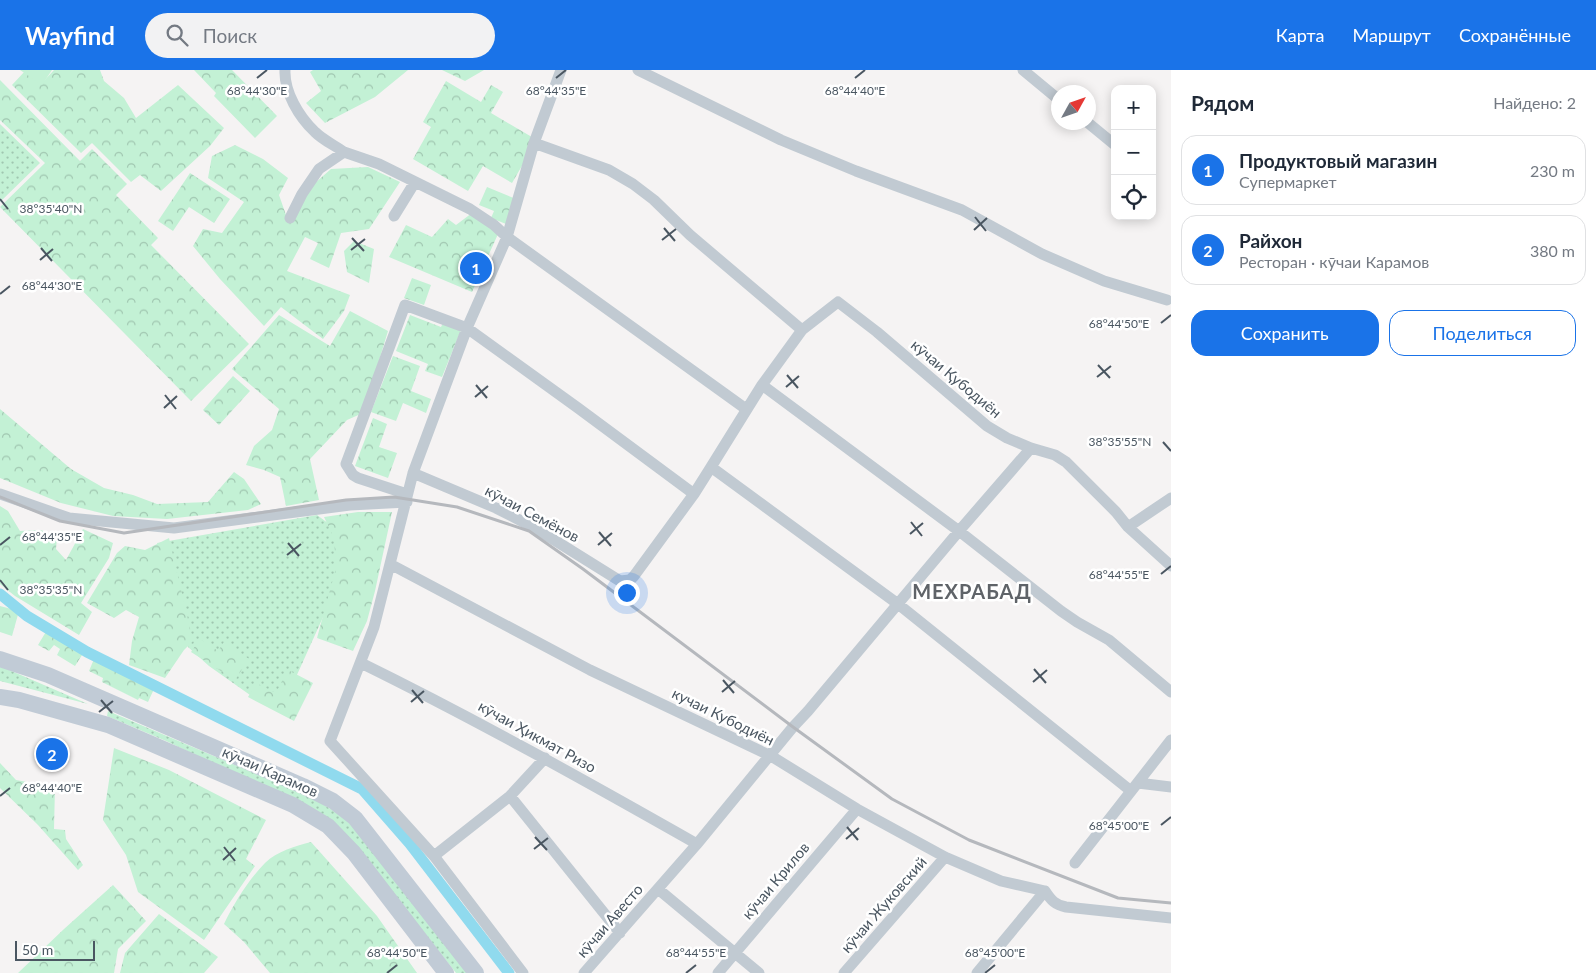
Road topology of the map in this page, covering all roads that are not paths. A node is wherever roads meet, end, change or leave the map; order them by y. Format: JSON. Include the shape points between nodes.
{"nodes":[{"id":1,"x":285,"y":70,"type":"edge"},
{"id":2,"x":561,"y":70,"type":"edge"},
{"id":3,"x":638,"y":70,"type":"edge"},
{"id":4,"x":1023,"y":70,"type":"edge"},
{"id":5,"x":1051,"y":93,"type":"edge"},
{"id":6,"x":1096,"y":129,"type":"edge"},
{"id":7,"x":1111,"y":142,"type":"edge"},
{"id":8,"x":534,"y":143,"type":"junction"},
{"id":9,"x":344,"y":152,"type":"junction"},
{"id":10,"x":415,"y":182,"type":"junction"},
{"id":11,"x":394,"y":216,"type":"dead end"},
{"id":12,"x":290,"y":218,"type":"dead end"},
{"id":13,"x":507,"y":237,"type":"junction"},
{"id":14,"x":1167,"y":300,"type":"dead end"},
{"id":15,"x":467,"y":328,"type":"junction"},
{"id":16,"x":802,"y":330,"type":"junction"},
{"id":17,"x":762,"y":386,"type":"junction"},
{"id":18,"x":746,"y":409,"type":"junction"},
{"id":19,"x":1031,"y":448,"type":"junction"},
{"id":20,"x":711,"y":467,"type":"junction"},
{"id":21,"x":413,"y":473,"type":"junction"},
{"id":22,"x":0,"y":494,"type":"edge"},
{"id":23,"x":694,"y":494,"type":"junction"},
{"id":24,"x":407,"y":498,"type":"junction"},
{"id":25,"x":1171,"y":498,"type":"edge"},
{"id":26,"x":1128,"y":528,"type":"junction"},
{"id":27,"x":959,"y":531,"type":"junction"},
{"id":28,"x":390,"y":564,"type":"junction"},
{"id":29,"x":1171,"y":566,"type":"edge"},
{"id":30,"x":898,"y":604,"type":"junction"},
{"id":31,"x":0,"y":659,"type":"edge"},
{"id":32,"x":361,"y":662,"type":"junction"},
{"id":33,"x":1171,"y":692,"type":"edge"},
{"id":34,"x":0,"y":697,"type":"edge"},
{"id":35,"x":1171,"y":740,"type":"edge"},
{"id":36,"x":771,"y":756,"type":"junction"},
{"id":37,"x":545,"y":758,"type":"junction"},
{"id":38,"x":1134,"y":787,"type":"junction"},
{"id":39,"x":1171,"y":787,"type":"edge"},
{"id":40,"x":510,"y":796,"type":"junction"},
{"id":41,"x":857,"y":809,"type":"junction"},
{"id":42,"x":697,"y":844,"type":"junction"},
{"id":43,"x":434,"y":856,"type":"junction"},
{"id":44,"x":946,"y":857,"type":"junction"},
{"id":45,"x":1075,"y":863,"type":"dead end"},
{"id":46,"x":658,"y":889,"type":"junction"},
{"id":47,"x":1045,"y":891,"type":"junction"},
{"id":48,"x":1171,"y":918,"type":"edge"},
{"id":49,"x":620,"y":933,"type":"junction"},
{"id":50,"x":735,"y":954,"type":"junction"},
{"id":51,"x":446,"y":973,"type":"edge"},
{"id":52,"x":476,"y":973,"type":"edge"},
{"id":53,"x":524,"y":973,"type":"edge"},
{"id":54,"x":584,"y":973,"type":"edge"},
{"id":55,"x":718,"y":973,"type":"edge"},
{"id":56,"x":759,"y":973,"type":"edge"},
{"id":57,"x":844,"y":973,"type":"edge"},
{"id":58,"x":977,"y":973,"type":"edge"}],
"edges":[{"from":1,"to":9,"type":"street","via":[[285,79],[301,116],[315,132]]},
{"from":2,"to":8,"type":"street"},
{"from":3,"to":14,"type":"street","via":[[781,140],[962,210],[1051,258],[1104,281]]},
{"from":4,"to":5,"type":"street"},
{"from":6,"to":7,"type":"street"},
{"from":8,"to":13,"type":"street"},
{"from":8,"to":16,"type":"street","via":[[609,170],[633,184]]},
{"from":9,"to":10,"type":"street","via":[[379,164]]},
{"from":9,"to":12,"type":"street","via":[[319,169]]},
{"from":10,"to":11,"type":"street"},
{"from":10,"to":13,"type":"street","via":[[481,216]]},
{"from":13,"to":15,"type":"street"},
{"from":13,"to":18,"type":"street"},
{"from":15,"to":21,"type":"street"},
{"from":15,"to":23,"type":"street"},
{"from":15,"to":24,"type":"street","via":[[405,305],[346,464],[358,478]]},
{"from":16,"to":17,"type":"street"},
{"from":16,"to":19,"type":"street","name":"кӯчаи Қубодиён","via":[[838,302],[987,426]]},
{"from":17,"to":18,"type":"street"},
{"from":17,"to":27,"type":"street"},
{"from":18,"to":20,"type":"street"},
{"from":19,"to":26,"type":"street","name":"кӯчаи Қубодиён","via":[[1055,455],[1072,467]]},
{"from":19,"to":27,"type":"street","name":"кӯчаи Авесто"},
{"from":20,"to":23,"type":"street"},
{"from":20,"to":30,"type":"street"},
{"from":21,"to":23,"type":"street","name":"кӯчаи Семёнов","via":[[535,528],[620,581],[634,576]]},
{"from":21,"to":24,"type":"street"},
{"from":22,"to":24,"type":"street","via":[[69,518],[174,528]]},
{"from":24,"to":28,"type":"street"},
{"from":25,"to":26,"type":"street"},
{"from":26,"to":29,"type":"street","name":"кӯчаи Қубодиён"},
{"from":27,"to":30,"type":"street","name":"кӯчаи Авесто"},
{"from":27,"to":33,"type":"street","via":[[1061,612],[1109,640]]},
{"from":28,"to":32,"type":"street","via":[[374,627]]},
{"from":28,"to":36,"type":"street","name":"кучаи Кубодиён","via":[[590,670]]},
{"from":30,"to":36,"type":"street","name":"кӯчаи Авесто"},
{"from":30,"to":38,"type":"street"},
{"from":31,"to":52,"type":"main road","name":"кӯчаи Карамов","via":[[57,679],[333,801],[360,824]]},
{"from":32,"to":37,"type":"street","name":"кӯчаи Ҳикмат Ризо"},
{"from":32,"to":43,"type":"street","via":[[330,741]]},
{"from":34,"to":51,"type":"main road","name":"кӯчаи Карамов","via":[[108,725],[292,805],[328,826],[354,853]]},
{"from":35,"to":38,"type":"street"},
{"from":36,"to":41,"type":"street","name":"кучаи Кубодиён"},
{"from":36,"to":42,"type":"street","name":"кӯчаи Авесто"},
{"from":37,"to":40,"type":"street"},
{"from":37,"to":42,"type":"street","name":"кӯчаи Ҳикмат Ризо"},
{"from":38,"to":39,"type":"street"},
{"from":38,"to":45,"type":"street"},
{"from":40,"to":43,"type":"street"},
{"from":40,"to":49,"type":"street"},
{"from":41,"to":44,"type":"street","name":"кучаи Кубодиён"},
{"from":41,"to":50,"type":"street","name":"кӯчаи Крилов"},
{"from":42,"to":46,"type":"street","name":"кӯчаи Авесто"},
{"from":43,"to":53,"type":"street"},
{"from":44,"to":47,"type":"street","name":"кучаи Кубодиён","via":[[1001,881]]},
{"from":44,"to":57,"type":"street","name":"кӯчаи Жуковский"},
{"from":46,"to":49,"type":"street","name":"кӯчаи Авесто"},
{"from":46,"to":50,"type":"street"},
{"from":47,"to":48,"type":"street","via":[[1058,906],[1066,908]]},
{"from":47,"to":58,"type":"street"},
{"from":49,"to":54,"type":"street","name":"кӯчаи Авесто"},
{"from":50,"to":55,"type":"street","name":"кӯчаи Крилов"},
{"from":50,"to":56,"type":"street"}]}
